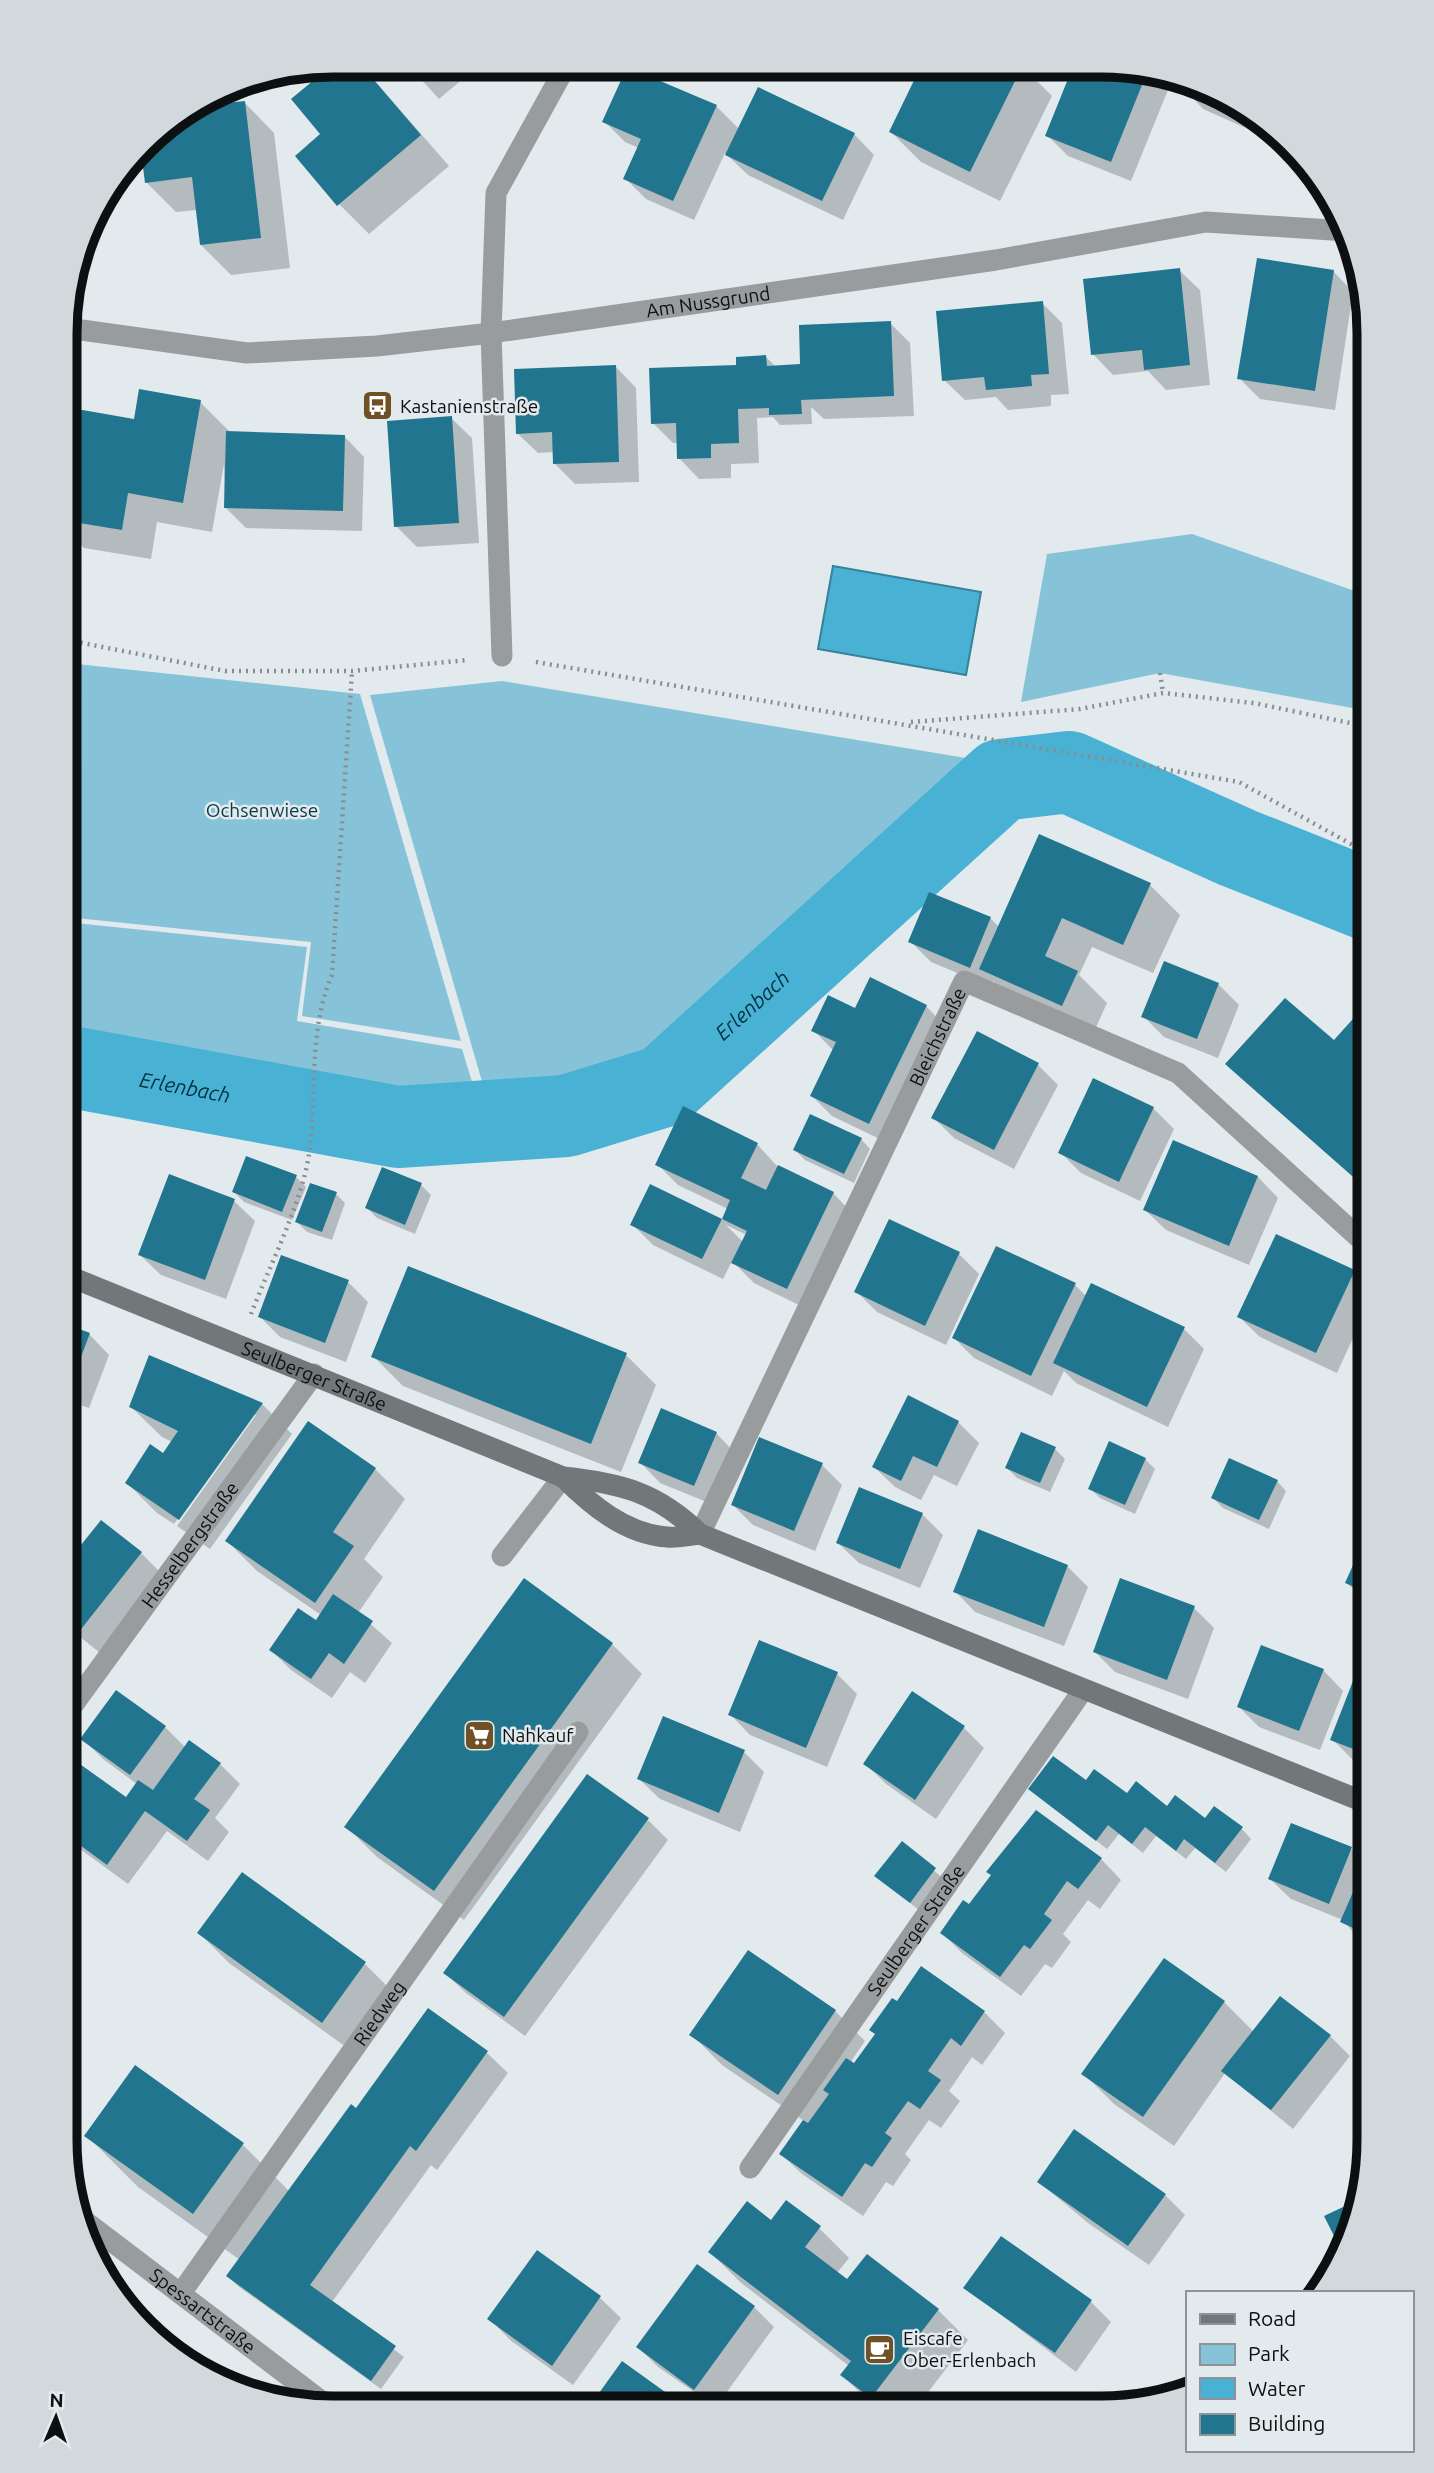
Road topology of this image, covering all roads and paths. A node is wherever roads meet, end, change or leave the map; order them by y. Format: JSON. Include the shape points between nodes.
{"nodes":[{"id":1,"x":560,"y":77,"type":"edge"},
{"id":2,"x":1336,"y":230,"type":"edge"},
{"id":3,"x":77,"y":329,"type":"edge"},
{"id":4,"x":491,"y":333,"type":"junction"},
{"id":5,"x":77,"y":642,"type":"edge"},
{"id":6,"x":502,"y":656,"type":"junction"},
{"id":7,"x":352,"y":671,"type":"junction"},
{"id":8,"x":1160,"y":673,"type":"dead end"},
{"id":9,"x":1163,"y":693,"type":"junction"},
{"id":10,"x":903,"y":723,"type":"junction"},
{"id":11,"x":1357,"y":725,"type":"edge"},
{"id":12,"x":1357,"y":847,"type":"edge"},
{"id":13,"x":1357,"y":1236,"type":"edge"},
{"id":14,"x":77,"y":1279,"type":"edge"},
{"id":15,"x":239,"y":1343,"type":"junction"},
{"id":16,"x":314,"y":1374,"type":"junction"},
{"id":17,"x":563,"y":1477,"type":"junction"},
{"id":18,"x":700,"y":1534,"type":"junction"},
{"id":19,"x":502,"y":1556,"type":"dead end"},
{"id":20,"x":1083,"y":1690,"type":"junction"},
{"id":21,"x":77,"y":1700,"type":"edge"},
{"id":22,"x":578,"y":1732,"type":"dead end"},
{"id":23,"x":1357,"y":1799,"type":"edge"},
{"id":24,"x":750,"y":2168,"type":"dead end"},
{"id":25,"x":92,"y":2226,"type":"edge"},
{"id":26,"x":181,"y":2292,"type":"junction"},
{"id":27,"x":314,"y":2395,"type":"edge"}],
"edges":[{"from":1,"to":4,"type":"street","via":[[496,192]]},
{"from":2,"to":4,"type":"street","name":"Am Nussgrund","via":[[1206,222],[996,260]]},
{"from":3,"to":4,"type":"street","name":"Am Nussgrund","via":[[247,353],[377,346]]},
{"from":4,"to":6,"type":"street"},
{"from":5,"to":7,"type":"path","via":[[225,671]]},
{"from":6,"to":7,"type":"path"},
{"from":6,"to":10,"type":"path"},
{"from":7,"to":15,"type":"path","via":[[332,975],[321,1000],[309,1155]]},
{"from":8,"to":9,"type":"path"},
{"from":9,"to":10,"type":"path","via":[[1080,709]]},
{"from":9,"to":11,"type":"path","via":[[1254,704]]},
{"from":10,"to":12,"type":"path","via":[[1239,782]]},
{"from":13,"to":18,"type":"street","name":"Bleichstraße","via":[[1178,1073],[964,981]]},
{"from":14,"to":15,"type":"street","name":"Seulberger Straße"},
{"from":15,"to":16,"type":"street","name":"Seulberger Straße"},
{"from":16,"to":17,"type":"street","name":"Seulberger Straße"},
{"from":16,"to":21,"type":"street","name":"Hesselbergstraße"},
{"from":17,"to":18,"type":"street","name":"Seulberger Straße","via":[[645,1493],[677,1511]]},
{"from":17,"to":18,"type":"street","name":"Seulberger Straße","via":[[593,1507],[634,1528],[667,1537]]},
{"from":17,"to":19,"type":"street"},
{"from":18,"to":20,"type":"street","name":"Seulberger Straße"},
{"from":20,"to":23,"type":"street","name":"Seulberger Straße"},
{"from":20,"to":24,"type":"street","name":"Seulberger Straße"},
{"from":22,"to":26,"type":"street","name":"Riedweg"},
{"from":25,"to":26,"type":"street","name":"Spessartstraße"},
{"from":26,"to":27,"type":"street","name":"Spessartstraße"}]}
